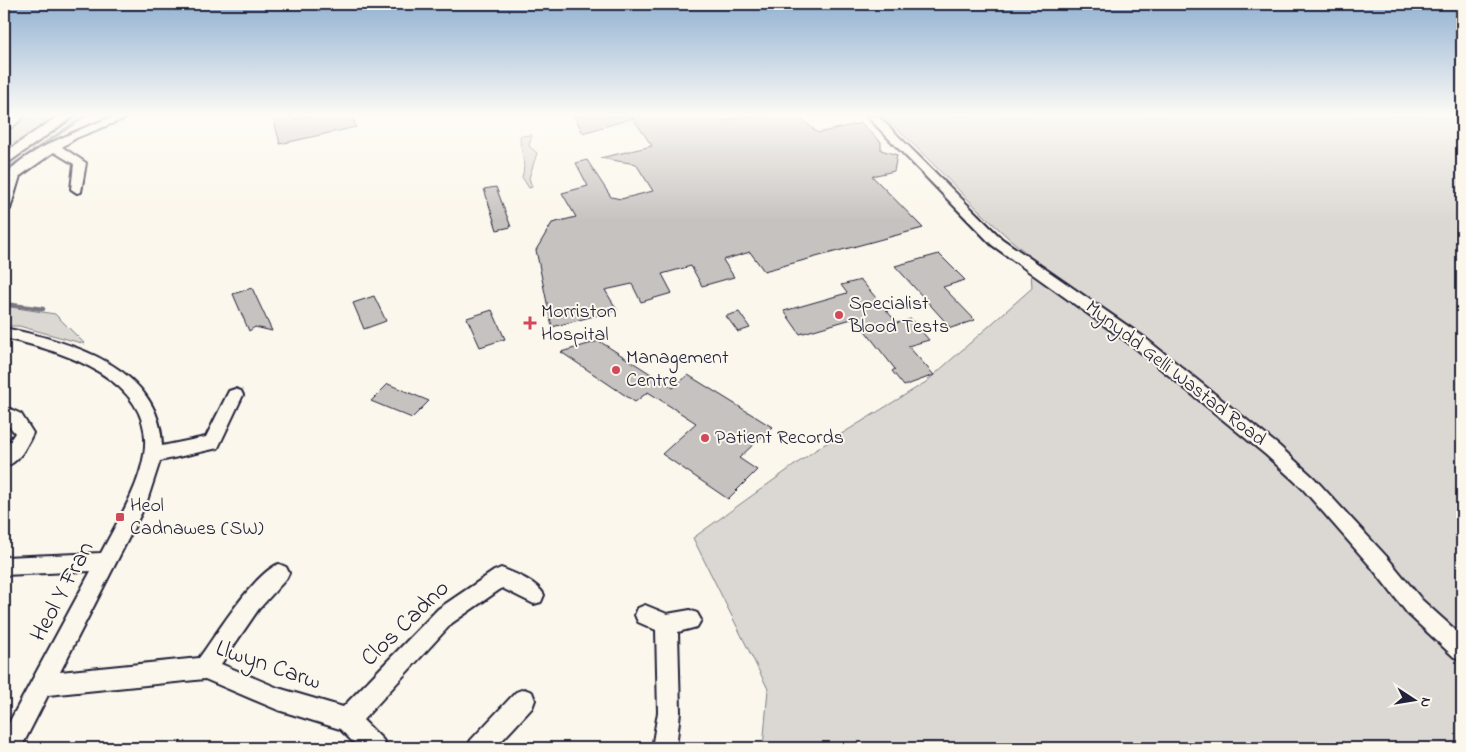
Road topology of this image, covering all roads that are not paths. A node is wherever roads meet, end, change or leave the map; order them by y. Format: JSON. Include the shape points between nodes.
{"nodes":[{"id":1,"x":16,"y":151,"type":"edge"},
{"id":2,"x":46,"y":151,"type":"edge"},
{"id":3,"x":61,"y":151,"type":"edge"},
{"id":4,"x":910,"y":151,"type":"edge"},
{"id":5,"x":4,"y":159,"type":"edge"},
{"id":6,"x":77,"y":189,"type":"dead end"},
{"id":7,"x":4,"y":209,"type":"edge"},
{"id":8,"x":4,"y":333,"type":"edge"},
{"id":9,"x":235,"y":395,"type":"dead end"},
{"id":10,"x":4,"y":412,"type":"edge"},
{"id":11,"x":153,"y":456,"type":"junction"},
{"id":12,"x":4,"y":460,"type":"edge"},
{"id":13,"x":108,"y":561,"type":"junction"},
{"id":14,"x":4,"y":566,"type":"edge"},
{"id":15,"x":279,"y":573,"type":"dead end"},
{"id":16,"x":534,"y":594,"type":"dead end"},
{"id":17,"x":645,"y":615,"type":"dead end"},
{"id":18,"x":690,"y":620,"type":"dead end"},
{"id":19,"x":667,"y":624,"type":"junction"},
{"id":20,"x":1462,"y":650,"type":"edge"},
{"id":21,"x":205,"y":668,"type":"junction"},
{"id":22,"x":42,"y":686,"type":"junction"},
{"id":23,"x":524,"y":700,"type":"dead end"},
{"id":24,"x":347,"y":720,"type":"junction"},
{"id":25,"x":8,"y":748,"type":"edge"},
{"id":26,"x":375,"y":748,"type":"edge"},
{"id":27,"x":479,"y":748,"type":"edge"},
{"id":28,"x":664,"y":748,"type":"edge"}],
"edges":[{"from":1,"to":5,"type":"street"},
{"from":2,"to":7,"type":"street","via":[[14,174]]},
{"from":3,"to":6,"type":"street","via":[[80,164]]},
{"from":4,"to":20,"type":"street","name":"Mynydd Gelli Wastad Road","via":[[979,227],[1139,342],[1272,450],[1308,484],[1415,607]]},
{"from":8,"to":11,"type":"street","name":"Heol Y Fran","via":[[44,341],[79,354],[102,365],[120,379],[138,394],[148,417]]},
{"from":9,"to":11,"type":"street","via":[[212,444]]},
{"from":10,"to":12,"type":"street","via":[[15,419],[24,432],[16,449]]},
{"from":11,"to":13,"type":"street","name":"Heol Y Fran","via":[[137,504]]},
{"from":13,"to":14,"type":"street"},
{"from":13,"to":22,"type":"street","name":"Heol Y Fran"},
{"from":15,"to":21,"type":"street","via":[[251,603]]},
{"from":16,"to":24,"type":"street","name":"Clos Cadno","via":[[501,577],[446,616]]},
{"from":17,"to":19,"type":"street"},
{"from":18,"to":19,"type":"street"},
{"from":19,"to":28,"type":"street","via":[[670,712]]},
{"from":21,"to":22,"type":"street","name":"Llwyn Carw"},
{"from":21,"to":24,"type":"street","name":"Llwyn Carw","via":[[278,699]]},
{"from":22,"to":25,"type":"street","name":"Heol Y Fran"},
{"from":23,"to":27,"type":"street"},
{"from":24,"to":26,"type":"street","name":"Llwyn Carw"}]}
